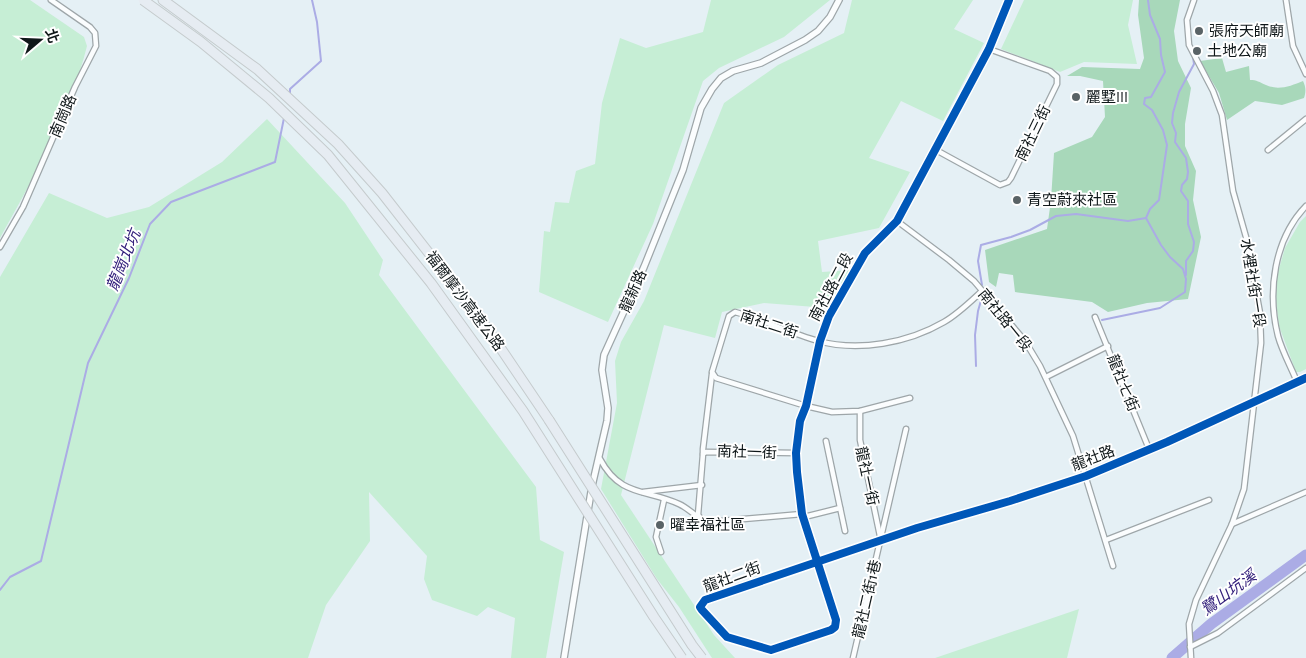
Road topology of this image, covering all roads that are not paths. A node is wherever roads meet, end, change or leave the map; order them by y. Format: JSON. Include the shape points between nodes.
{"nodes":[{"id":1,"x":51,"y":0,"type":"edge"},
{"id":2,"x":143,"y":0,"type":"edge"},
{"id":3,"x":163,"y":0,"type":"edge"},
{"id":4,"x":839,"y":0,"type":"edge"},
{"id":5,"x":1008,"y":0,"type":"edge"},
{"id":6,"x":1194,"y":0,"type":"edge"},
{"id":7,"x":1286,"y":0,"type":"edge"},
{"id":8,"x":988,"y":49,"type":"junction"},
{"id":9,"x":1306,"y":74,"type":"edge"},
{"id":10,"x":1306,"y":120,"type":"edge"},
{"id":11,"x":936,"y":150,"type":"junction"},
{"id":12,"x":1268,"y":150,"type":"dead end"},
{"id":13,"x":1306,"y":206,"type":"edge"},
{"id":14,"x":898,"y":221,"type":"junction"},
{"id":15,"x":0,"y":247,"type":"edge"},
{"id":16,"x":982,"y":291,"type":"junction"},
{"id":17,"x":1095,"y":317,"type":"dead end"},
{"id":18,"x":820,"y":341,"type":"junction"},
{"id":19,"x":1108,"y":346,"type":"junction"},
{"id":20,"x":712,"y":372,"type":"junction"},
{"id":21,"x":1046,"y":377,"type":"junction"},
{"id":22,"x":1306,"y":378,"type":"edge"},
{"id":23,"x":1297,"y":382,"type":"junction"},
{"id":24,"x":910,"y":398,"type":"dead end"},
{"id":25,"x":1255,"y":402,"type":"junction"},
{"id":26,"x":806,"y":406,"type":"junction"},
{"id":27,"x":860,"y":410,"type":"junction"},
{"id":28,"x":906,"y":429,"type":"dead end"},
{"id":29,"x":826,"y":441,"type":"dead end"},
{"id":30,"x":1149,"y":450,"type":"junction"},
{"id":31,"x":796,"y":453,"type":"junction"},
{"id":32,"x":704,"y":454,"type":"junction"},
{"id":33,"x":600,"y":459,"type":"junction"},
{"id":34,"x":1086,"y":476,"type":"junction"},
{"id":35,"x":702,"y":485,"type":"junction"},
{"id":36,"x":638,"y":492,"type":"junction"},
{"id":37,"x":1306,"y":492,"type":"edge"},
{"id":38,"x":664,"y":500,"type":"junction"},
{"id":39,"x":1209,"y":500,"type":"dead end"},
{"id":40,"x":840,"y":508,"type":"junction"},
{"id":41,"x":803,"y":515,"type":"junction"},
{"id":42,"x":700,"y":518,"type":"junction"},
{"id":43,"x":1232,"y":524,"type":"junction"},
{"id":44,"x":845,"y":531,"type":"dead end"},
{"id":45,"x":880,"y":540,"type":"junction"},
{"id":46,"x":1106,"y":540,"type":"junction"},
{"id":47,"x":661,"y":552,"type":"dead end"},
{"id":48,"x":817,"y":562,"type":"junction"},
{"id":49,"x":1113,"y":566,"type":"dead end"},
{"id":50,"x":1306,"y":568,"type":"edge"},
{"id":51,"x":1190,"y":647,"type":"junction"},
{"id":52,"x":564,"y":658,"type":"edge"},
{"id":53,"x":682,"y":658,"type":"edge"},
{"id":54,"x":702,"y":658,"type":"edge"},
{"id":55,"x":853,"y":658,"type":"edge"},
{"id":56,"x":1190,"y":658,"type":"edge"}],
"edges":[{"from":1,"to":15,"type":"street","name":"南崗路","via":[[90,26],[95,33],[96,46],[23,207]]},
{"from":2,"to":53,"type":"highway","name":"福爾摩沙高速公路","bridge":true,"via":[[269,98],[328,155],[431,283],[523,411]]},
{"from":3,"to":54,"type":"highway","name":"福爾摩沙高速公路","bridge":true,"via":[[257,68],[338,144],[382,193],[485,325]]},
{"from":4,"to":33,"type":"street","name":"龍新路","via":[[818,31],[761,62],[721,78],[701,108],[683,170],[604,355],[602,370],[608,408]]},
{"from":5,"to":8,"type":"street","name":"南社路二段"},
{"from":6,"to":25,"type":"street","name":"水裡社街一段","via":[[1186,20],[1189,45],[1222,115],[1233,191],[1246,237],[1260,314],[1261,343]]},
{"from":7,"to":9,"type":"street","via":[[1294,46]]},
{"from":8,"to":11,"type":"street","name":"南社路二段"},
{"from":8,"to":11,"type":"street","name":"南社三街","via":[[1050,71],[1057,77],[1057,84],[1011,178],[1000,185]]},
{"from":10,"to":12,"type":"street"},
{"from":11,"to":14,"type":"street","name":"南社路二段"},
{"from":13,"to":23,"type":"street","via":[[1295,217],[1282,242],[1273,286],[1272,307],[1278,338]]},
{"from":14,"to":16,"type":"street","name":"南社路一段","via":[[950,260]]},
{"from":14,"to":18,"type":"street","name":"南社路二段","via":[[865,253],[829,316]]},
{"from":16,"to":18,"type":"street","via":[[945,322],[902,340],[862,346]]},
{"from":16,"to":21,"type":"street","name":"南社路一段","via":[[1025,341]]},
{"from":17,"to":19,"type":"street","name":"龍社七街"},
{"from":18,"to":20,"type":"street","name":"南社二街","via":[[735,312],[729,316]]},
{"from":18,"to":26,"type":"street","name":"南社路二段"},
{"from":19,"to":21,"type":"street"},
{"from":19,"to":30,"type":"street","name":"龍社七街"},
{"from":20,"to":26,"type":"street","via":[[716,378]]},
{"from":20,"to":32,"type":"street"},
{"from":21,"to":34,"type":"street","name":"南社路一段","via":[[1073,436]]},
{"from":22,"to":23,"type":"street","name":"龍社路"},
{"from":23,"to":25,"type":"street","name":"龍社路"},
{"from":24,"to":27,"type":"street"},
{"from":25,"to":30,"type":"street","name":"龍社路"},
{"from":25,"to":43,"type":"street","name":"水裡社街一段","via":[[1244,489]]},
{"from":26,"to":27,"type":"street","via":[[832,412]]},
{"from":26,"to":31,"type":"street","name":"南社路二段","via":[[800,421]]},
{"from":27,"to":45,"type":"street","name":"龍社一街","via":[[860,440]]},
{"from":28,"to":45,"type":"street","name":"龍社二街1巷"},
{"from":29,"to":40,"type":"street"},
{"from":30,"to":34,"type":"street","name":"龍社路"},
{"from":31,"to":32,"type":"street","name":"南社一街","via":[[710,451]]},
{"from":31,"to":41,"type":"street","name":"南社路二段"},
{"from":32,"to":35,"type":"street","name":"南社一街"},
{"from":33,"to":36,"type":"street","via":[[614,478]]},
{"from":33,"to":52,"type":"street","name":"龍新路","via":[[592,486]]},
{"from":34,"to":45,"type":"street","name":"龍社路"},
{"from":34,"to":46,"type":"street","name":"南社路一段"},
{"from":35,"to":36,"type":"street"},
{"from":35,"to":42,"type":"street","name":"南社一街"},
{"from":36,"to":38,"type":"street"},
{"from":37,"to":43,"type":"street"},
{"from":38,"to":42,"type":"street","via":[[679,504]]},
{"from":38,"to":47,"type":"street","via":[[656,537]]},
{"from":39,"to":46,"type":"street"},
{"from":40,"to":41,"type":"street"},
{"from":40,"to":44,"type":"street"},
{"from":41,"to":42,"type":"street","via":[[710,522]]},
{"from":41,"to":48,"type":"street","name":"南社路二段"},
{"from":43,"to":51,"type":"street","name":"水裡社街一段","via":[[1196,600],[1189,624]]},
{"from":45,"to":48,"type":"street","name":"龍社二街"},
{"from":45,"to":55,"type":"street","name":"龍社二街1巷"},
{"from":46,"to":49,"type":"street","name":"南社路一段"},
{"from":48,"to":48,"type":"street","name":"龍社二街","via":[[836,620],[831,630],[770,650],[727,637],[700,607],[705,600]]},
{"from":50,"to":51,"type":"street","via":[[1218,632]]},
{"from":51,"to":56,"type":"street"}]}
